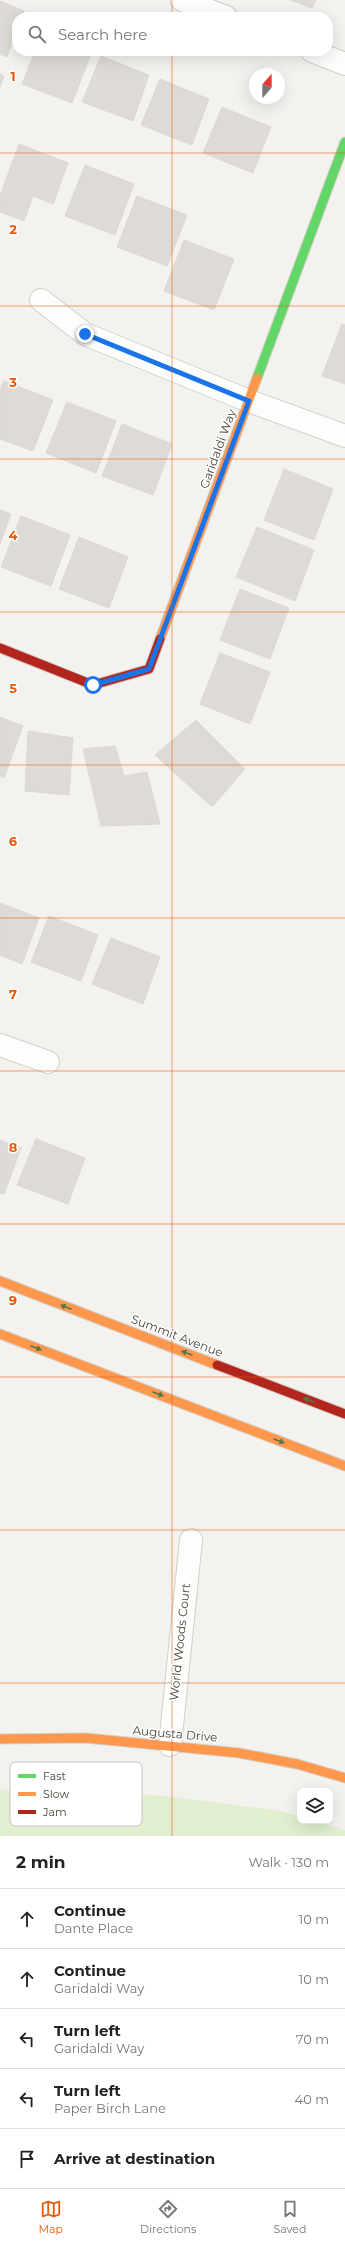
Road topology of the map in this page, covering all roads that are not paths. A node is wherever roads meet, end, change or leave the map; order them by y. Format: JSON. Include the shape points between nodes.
{"nodes":[{"id":1,"x":182,"y":0,"type":"edge"},
{"id":2,"x":213,"y":12,"type":"edge"},
{"id":3,"x":325,"y":56,"type":"edge"},
{"id":4,"x":345,"y":64,"type":"edge"},
{"id":5,"x":345,"y":142,"type":"edge"},
{"id":6,"x":41,"y":300,"type":"dead end"},
{"id":7,"x":249,"y":401,"type":"junction"},
{"id":8,"x":345,"y":436,"type":"edge"},
{"id":9,"x":0,"y":648,"type":"edge"},
{"id":10,"x":0,"y":1044,"type":"edge"},
{"id":11,"x":48,"y":1062,"type":"dead end"},
{"id":12,"x":0,"y":1281,"type":"edge"},
{"id":13,"x":0,"y":1334,"type":"edge"},
{"id":14,"x":345,"y":1414,"type":"edge"},
{"id":15,"x":345,"y":1466,"type":"edge"},
{"id":16,"x":191,"y":1540,"type":"dead end"},
{"id":17,"x":0,"y":1739,"type":"edge"},
{"id":18,"x":170,"y":1745,"type":"junction"},
{"id":19,"x":345,"y":1778,"type":"edge"}],
"edges":[{"from":1,"to":2,"type":"street"},
{"from":3,"to":4,"type":"street"},
{"from":5,"to":7,"type":"street","name":"Garidaldi Way"},
{"from":6,"to":7,"type":"street","via":[[85,334]]},
{"from":7,"to":8,"type":"street"},
{"from":7,"to":9,"type":"street","name":"Garidaldi Way","via":[[149,669],[93,685]]},
{"from":10,"to":11,"type":"street"},
{"from":14,"to":12,"type":"street","name":"Summit Avenue","one_way":true},
{"from":13,"to":15,"type":"street","one_way":true},
{"from":16,"to":18,"type":"street","name":"World Woods Court"},
{"from":17,"to":18,"type":"street","name":"Augusta Drive","via":[[86,1738]]},
{"from":18,"to":19,"type":"street","name":"Augusta Drive","via":[[239,1753],[296,1764]]}]}
